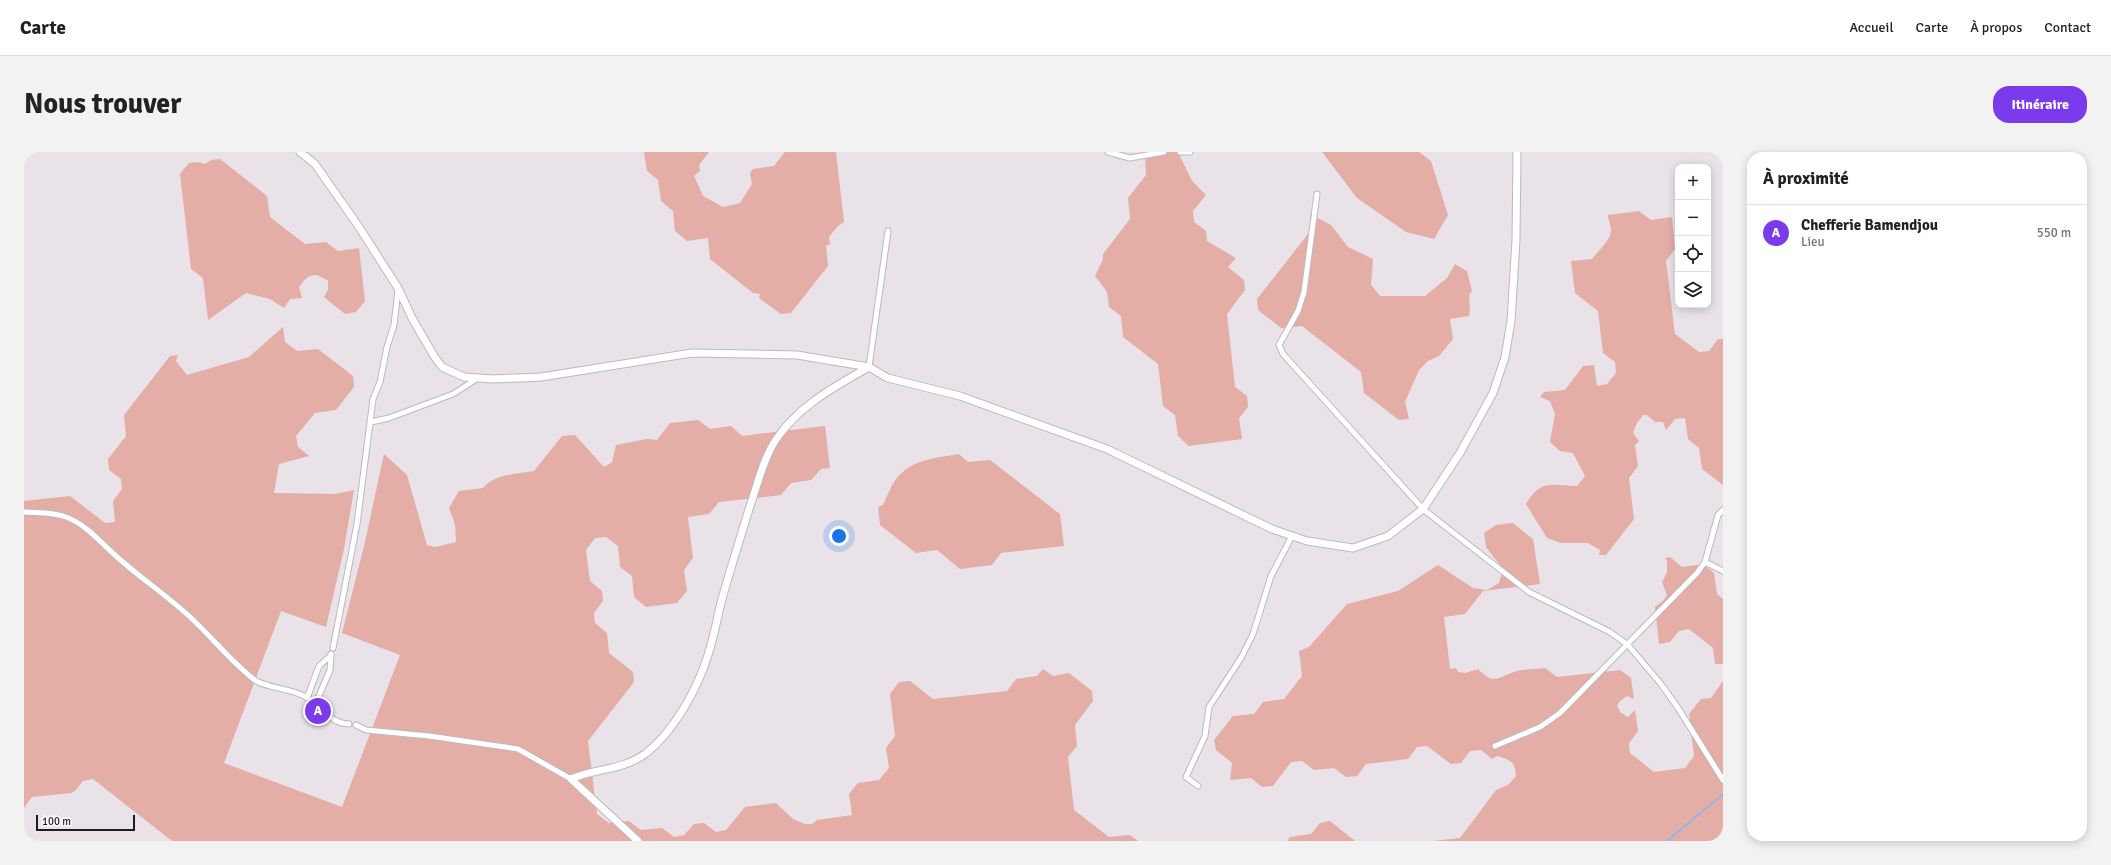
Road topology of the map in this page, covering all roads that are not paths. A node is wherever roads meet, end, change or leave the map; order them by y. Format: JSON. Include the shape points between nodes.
{"nodes":[{"id":1,"x":300,"y":152,"type":"edge"},
{"id":2,"x":1108,"y":152,"type":"edge"},
{"id":3,"x":1164,"y":152,"type":"edge"},
{"id":4,"x":1180,"y":152,"type":"edge"},
{"id":5,"x":1190,"y":152,"type":"edge"},
{"id":6,"x":1517,"y":152,"type":"edge"},
{"id":7,"x":1317,"y":194,"type":"dead end"},
{"id":8,"x":888,"y":231,"type":"dead end"},
{"id":9,"x":398,"y":288,"type":"junction"},
{"id":10,"x":869,"y":367,"type":"junction"},
{"id":11,"x":478,"y":378,"type":"junction"},
{"id":12,"x":371,"y":422,"type":"junction"},
{"id":13,"x":1423,"y":509,"type":"junction"},
{"id":14,"x":1723,"y":510,"type":"edge"},
{"id":15,"x":24,"y":512,"type":"edge"},
{"id":16,"x":1292,"y":536,"type":"junction"},
{"id":17,"x":1705,"y":562,"type":"junction"},
{"id":18,"x":1723,"y":571,"type":"edge"},
{"id":19,"x":1628,"y":645,"type":"junction"},
{"id":20,"x":331,"y":653,"type":"junction"},
{"id":21,"x":307,"y":698,"type":"junction"},
{"id":22,"x":315,"y":705,"type":"junction"},
{"id":23,"x":349,"y":724,"type":"dead end"},
{"id":24,"x":356,"y":725,"type":"dead end"},
{"id":25,"x":1495,"y":746,"type":"dead end"},
{"id":26,"x":571,"y":779,"type":"junction"},
{"id":27,"x":1723,"y":780,"type":"edge"},
{"id":28,"x":1198,"y":786,"type":"dead end"},
{"id":29,"x":638,"y":841,"type":"edge"}],
"edges":[{"from":1,"to":9,"type":"main road","via":[[315,164]]},
{"from":2,"to":3,"type":"street","via":[[1130,158]]},
{"from":4,"to":5,"type":"street"},
{"from":6,"to":13,"type":"main road","via":[[1511,321],[1505,357],[1493,393],[1479,421],[1448,474]]},
{"from":7,"to":13,"type":"street","via":[[1304,292],[1298,311],[1279,345],[1283,354]]},
{"from":8,"to":10,"type":"street"},
{"from":9,"to":11,"type":"main road","via":[[415,324],[442,367],[464,377]]},
{"from":9,"to":12,"type":"street","via":[[394,325],[380,382],[373,398]]},
{"from":10,"to":11,"type":"main road","via":[[797,355],[692,353],[541,377]]},
{"from":10,"to":16,"type":"main road","via":[[888,378],[967,398],[1107,449],[1249,519]]},
{"from":10,"to":26,"type":"main road","via":[[822,394],[795,417],[775,442],[762,468],[722,599],[708,655],[693,691],[665,734],[656,745],[632,762]]},
{"from":11,"to":12,"type":"street","via":[[453,394],[389,418]]},
{"from":12,"to":20,"type":"street","via":[[357,524]]},
{"from":13,"to":16,"type":"main road","via":[[1388,536],[1353,548]]},
{"from":13,"to":19,"type":"street","via":[[1529,592],[1610,632]]},
{"from":14,"to":17,"type":"street","via":[[1718,515]]},
{"from":15,"to":21,"type":"street","via":[[50,513],[66,517],[83,526],[153,588],[187,614],[256,681]]},
{"from":16,"to":28,"type":"street","via":[[1271,576],[1259,620],[1242,658],[1209,707],[1204,736],[1186,777]]},
{"from":17,"to":18,"type":"street"},
{"from":17,"to":19,"type":"street"},
{"from":19,"to":25,"type":"street","via":[[1550,720],[1540,727]]},
{"from":19,"to":27,"type":"street","via":[[1678,708]]},
{"from":20,"to":21,"type":"street","via":[[319,666]]},
{"from":20,"to":22,"type":"street","via":[[330,670]]},
{"from":21,"to":22,"type":"street"},
{"from":22,"to":23,"type":"street","via":[[335,721]]},
{"from":24,"to":26,"type":"street","via":[[366,730],[518,749]]},
{"from":26,"to":29,"type":"main road"}]}
